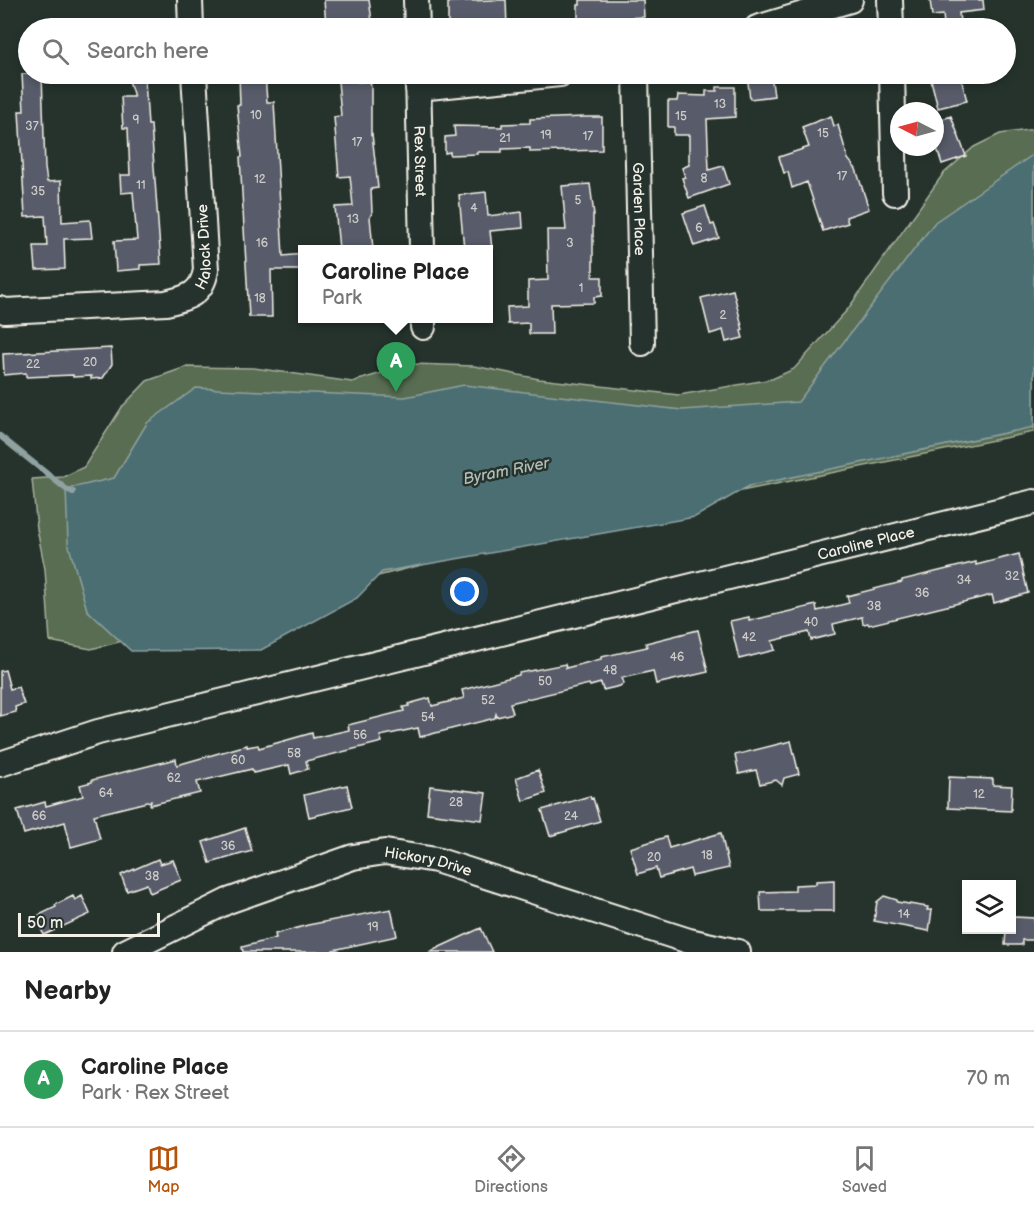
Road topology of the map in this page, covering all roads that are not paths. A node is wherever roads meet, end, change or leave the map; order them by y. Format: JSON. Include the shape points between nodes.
{"nodes":[{"id":1,"x":190,"y":0,"type":"edge"},
{"id":2,"x":416,"y":0,"type":"edge"},
{"id":3,"x":850,"y":0,"type":"edge"},
{"id":4,"x":890,"y":0,"type":"edge"},
{"id":5,"x":191,"y":18,"type":"edge"},
{"id":6,"x":417,"y":18,"type":"edge"},
{"id":7,"x":790,"y":18,"type":"edge"},
{"id":8,"x":891,"y":18,"type":"edge"},
{"id":9,"x":195,"y":84,"type":"edge"},
{"id":10,"x":418,"y":84,"type":"edge"},
{"id":11,"x":636,"y":84,"type":"edge"},
{"id":12,"x":892,"y":84,"type":"edge"},
{"id":13,"x":895,"y":193,"type":"dead end"},
{"id":14,"x":422,"y":245,"type":"edge"},
{"id":15,"x":0,"y":309,"type":"edge"},
{"id":16,"x":642,"y":343,"type":"dead end"},
{"id":17,"x":1034,"y":502,"type":"edge"},
{"id":18,"x":0,"y":764,"type":"edge"},
{"id":19,"x":125,"y":952,"type":"edge"},
{"id":20,"x":738,"y":952,"type":"edge"}],
"edges":[{"from":1,"to":5,"type":"street"},
{"from":2,"to":6,"type":"street"},
{"from":3,"to":7,"type":"street"},
{"from":4,"to":8,"type":"street"},
{"from":9,"to":15,"type":"street","name":"Halock Drive","via":[[204,282],[184,299],[166,303]]},
{"from":10,"to":14,"type":"street","name":"Rex Street"},
{"from":11,"to":16,"type":"street","name":"Garden Place"},
{"from":12,"to":13,"type":"street"},
{"from":17,"to":18,"type":"street","name":"Caroline Place","via":[[98,732]]},
{"from":19,"to":20,"type":"street","name":"Hickory Drive","via":[[228,901],[353,857],[385,852],[436,860],[646,928]]}]}
